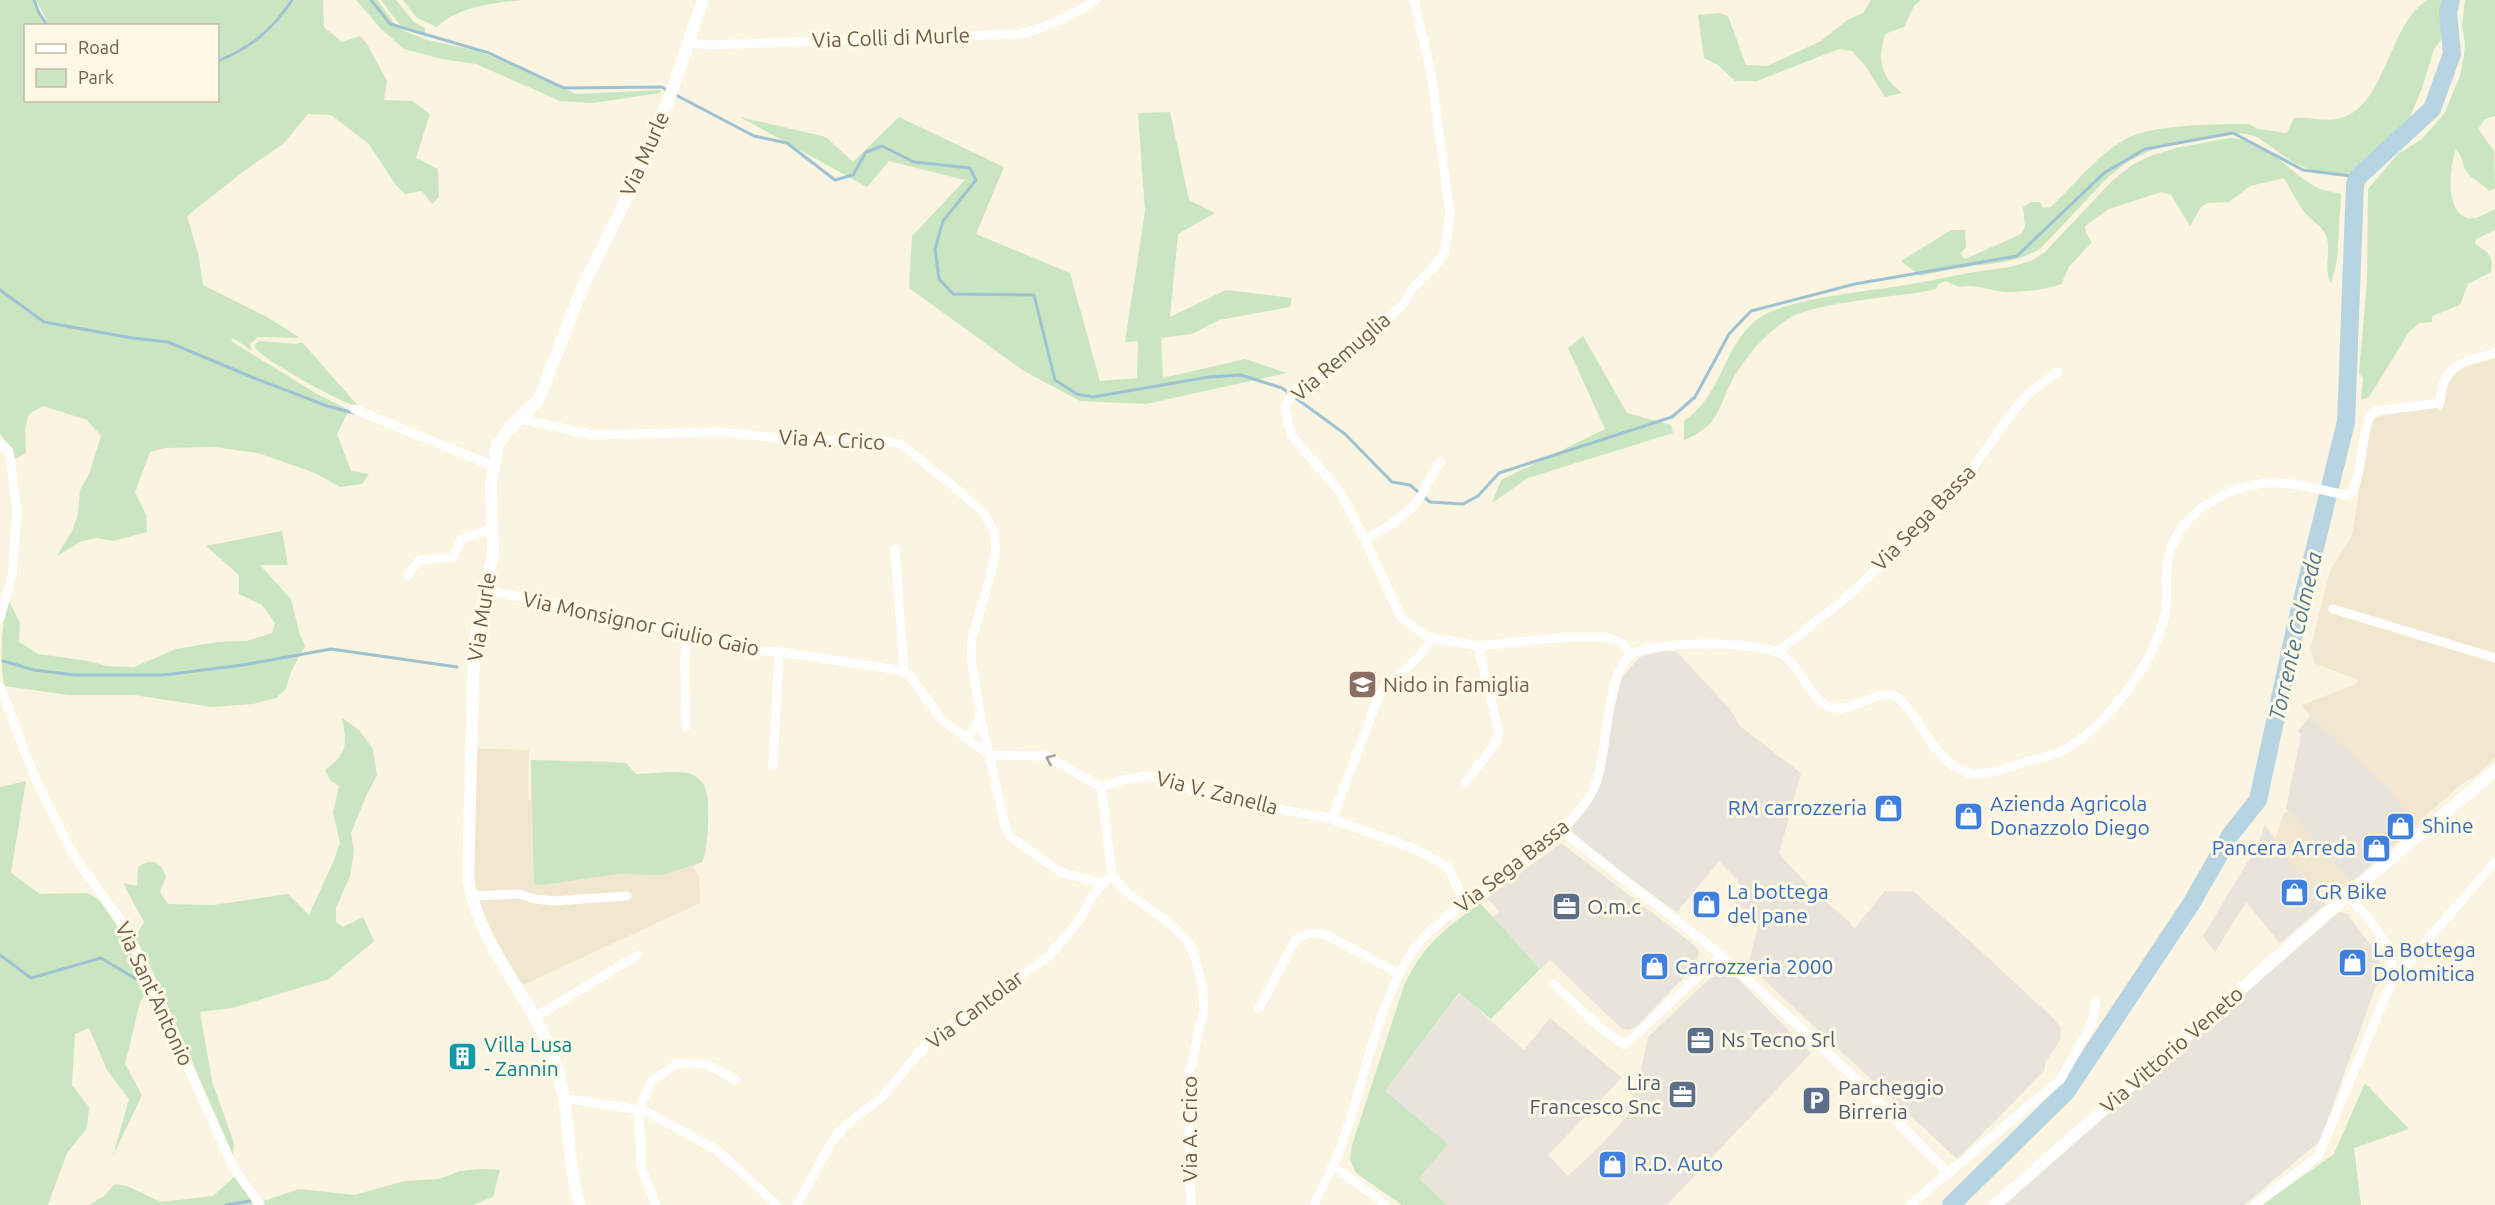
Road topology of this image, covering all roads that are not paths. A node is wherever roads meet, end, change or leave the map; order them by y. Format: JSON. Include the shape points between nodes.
{"nodes":[{"id":1,"x":703,"y":0,"type":"edge"},
{"id":2,"x":1096,"y":0,"type":"edge"},
{"id":3,"x":1414,"y":0,"type":"edge"},
{"id":4,"x":685,"y":53,"type":"junction"},
{"id":5,"x":2495,"y":353,"type":"edge"},
{"id":6,"x":2057,"y":372,"type":"dead end"},
{"id":7,"x":354,"y":410,"type":"dead end"},
{"id":8,"x":520,"y":419,"type":"junction"},
{"id":9,"x":0,"y":443,"type":"edge"},
{"id":10,"x":1441,"y":462,"type":"dead end"},
{"id":11,"x":493,"y":466,"type":"junction"},
{"id":12,"x":492,"y":529,"type":"junction"},
{"id":13,"x":1365,"y":540,"type":"junction"},
{"id":14,"x":895,"y":549,"type":"dead end"},
{"id":15,"x":408,"y":576,"type":"dead end"},
{"id":16,"x":485,"y":590,"type":"junction"},
{"id":17,"x":2333,"y":609,"type":"dead end"},
{"id":18,"x":0,"y":618,"type":"edge"},
{"id":19,"x":687,"y":635,"type":"junction"},
{"id":20,"x":1432,"y":638,"type":"junction"},
{"id":21,"x":1478,"y":646,"type":"junction"},
{"id":22,"x":779,"y":652,"type":"junction"},
{"id":23,"x":1777,"y":652,"type":"junction"},
{"id":24,"x":1631,"y":655,"type":"junction"},
{"id":25,"x":2495,"y":658,"type":"edge"},
{"id":26,"x":904,"y":671,"type":"junction"},
{"id":27,"x":0,"y":686,"type":"edge"},
{"id":28,"x":980,"y":715,"type":"junction"},
{"id":29,"x":686,"y":726,"type":"dead end"},
{"id":30,"x":966,"y":738,"type":"junction"},
{"id":31,"x":989,"y":754,"type":"junction"},
{"id":32,"x":773,"y":766,"type":"dead end"},
{"id":33,"x":2495,"y":771,"type":"edge"},
{"id":34,"x":1465,"y":783,"type":"dead end"},
{"id":35,"x":1101,"y":787,"type":"junction"},
{"id":36,"x":1332,"y":819,"type":"junction"},
{"id":37,"x":1562,"y":831,"type":"junction"},
{"id":38,"x":2495,"y":862,"type":"edge"},
{"id":39,"x":1112,"y":874,"type":"junction"},
{"id":40,"x":1101,"y":884,"type":"junction"},
{"id":41,"x":471,"y":896,"type":"junction"},
{"id":42,"x":627,"y":896,"type":"dead end"},
{"id":43,"x":2348,"y":896,"type":"junction"},
{"id":44,"x":1466,"y":903,"type":"junction"},
{"id":45,"x":638,"y":955,"type":"dead end"},
{"id":46,"x":1722,"y":955,"type":"junction"},
{"id":47,"x":1400,"y":974,"type":"junction"},
{"id":48,"x":2392,"y":981,"type":"junction"},
{"id":49,"x":1553,"y":984,"type":"dead end"},
{"id":50,"x":2096,"y":1001,"type":"dead end"},
{"id":51,"x":1259,"y":1008,"type":"dead end"},
{"id":52,"x":535,"y":1017,"type":"junction"},
{"id":53,"x":736,"y":1080,"type":"dead end"},
{"id":54,"x":564,"y":1098,"type":"junction"},
{"id":55,"x":639,"y":1110,"type":"junction"},
{"id":56,"x":1332,"y":1166,"type":"junction"},
{"id":57,"x":1949,"y":1174,"type":"junction"},
{"id":58,"x":260,"y":1205,"type":"edge"},
{"id":59,"x":580,"y":1205,"type":"edge"},
{"id":60,"x":656,"y":1205,"type":"edge"},
{"id":61,"x":777,"y":1205,"type":"edge"},
{"id":62,"x":797,"y":1205,"type":"edge"},
{"id":63,"x":1191,"y":1205,"type":"edge"},
{"id":64,"x":1314,"y":1205,"type":"edge"},
{"id":65,"x":1386,"y":1205,"type":"edge"},
{"id":66,"x":1910,"y":1205,"type":"edge"},
{"id":67,"x":1995,"y":1205,"type":"edge"},
{"id":68,"x":2255,"y":1205,"type":"edge"}],
"edges":[{"from":1,"to":4,"type":"main road","name":"Via Murle"},
{"from":2,"to":4,"type":"street","name":"Via Colli di Murle","via":[[1078,13],[1020,34],[690,43]]},
{"from":3,"to":13,"type":"street","name":"Via Remuglia","via":[[1431,73],[1450,214],[1445,250],[1401,306],[1332,368],[1295,390],[1285,414],[1291,435],[1341,493]]},
{"from":4,"to":8,"type":"main road","name":"Via Murle","via":[[638,174],[583,286],[539,399]]},
{"from":5,"to":23,"type":"street","via":[[2451,370],[2442,385],[2440,403],[2372,413],[2351,493],[2271,483],[2248,485],[2213,500],[2183,527],[2169,553],[2162,628],[2147,659],[2114,706],[2061,752],[1990,773],[1962,771],[1945,759],[1898,697],[1883,695],[1847,708],[1830,707],[1820,701],[1788,658]]},
{"from":6,"to":23,"type":"street","name":"Via Sega Bassa","via":[[2039,383],[2002,423],[1957,488],[1852,592]]},
{"from":7,"to":11,"type":"street"},
{"from":8,"to":11,"type":"main road","name":"Via Murle","via":[[497,446]]},
{"from":8,"to":28,"type":"street","name":"Via A. Crico","via":[[593,435],[721,432],[901,444],[983,512],[994,531],[996,548],[972,638]]},
{"from":9,"to":18,"type":"street","via":[[9,452],[17,511],[12,576]]},
{"from":10,"to":13,"type":"street","via":[[1431,471],[1417,502]]},
{"from":11,"to":12,"type":"main road","name":"Via Murle"},
{"from":12,"to":15,"type":"street","via":[[461,539],[454,557],[419,560]]},
{"from":12,"to":16,"type":"main road","name":"Via Murle","via":[[493,554]]},
{"from":13,"to":20,"type":"street","name":"Via Remuglia","via":[[1401,617]]},
{"from":14,"to":26,"type":"street"},
{"from":16,"to":19,"type":"street","name":"Via Monsignor Giulio Gaio","via":[[620,617]]},
{"from":16,"to":41,"type":"main road","name":"Via Murle","via":[[474,645],[468,878]]},
{"from":17,"to":25,"type":"street"},
{"from":19,"to":22,"type":"street","name":"Via Monsignor Giulio Gaio","via":[[746,650]]},
{"from":19,"to":29,"type":"street"},
{"from":20,"to":21,"type":"street","name":"Via Remuglia"},
{"from":20,"to":36,"type":"street","via":[[1414,663],[1387,685],[1378,698]]},
{"from":21,"to":24,"type":"street","name":"Via Remuglia","via":[[1604,637],[1622,643]]},
{"from":21,"to":34,"type":"street","via":[[1499,733]]},
{"from":22,"to":26,"type":"street","name":"Via Monsignor Giulio Gaio"},
{"from":22,"to":32,"type":"street"},
{"from":23,"to":24,"type":"street","via":[[1686,645],[1651,647]]},
{"from":24,"to":37,"type":"street","name":"Via Sega Bassa","via":[[1615,683],[1596,786]]},
{"from":26,"to":30,"type":"street","via":[[935,713]]},
{"from":27,"to":58,"type":"street","name":"Via Sant'Antonio","via":[[35,778],[72,853],[125,926],[233,1167]]},
{"from":28,"to":30,"type":"street"},
{"from":28,"to":31,"type":"street","name":"Via A. Crico"},
{"from":30,"to":31,"type":"street"},
{"from":35,"to":31,"type":"street","one_way":true,"via":[[1047,756]]},
{"from":31,"to":40,"type":"street","via":[[1011,837],[1060,872]]},
{"from":33,"to":43,"type":"main road","name":"Via Vittorio Veneto"},
{"from":35,"to":36,"type":"street","name":"Via V. Zanella","via":[[1122,780],[1159,777],[1200,794]]},
{"from":35,"to":39,"type":"street"},
{"from":36,"to":44,"type":"street","name":"Via V. Zanella","via":[[1415,849],[1448,867]]},
{"from":37,"to":44,"type":"street","name":"Via Sega Bassa"},
{"from":37,"to":46,"type":"street"},
{"from":38,"to":48,"type":"street"},
{"from":39,"to":40,"type":"street","name":"Via Cantolar"},
{"from":39,"to":63,"type":"street","name":"Via A. Crico","via":[[1122,889],[1171,924],[1188,942],[1198,971],[1204,1009],[1188,1079]]},
{"from":40,"to":62,"type":"street","name":"Via Cantolar","via":[[1078,922],[1049,956],[938,1034],[883,1096],[843,1128]]},
{"from":41,"to":42,"type":"street","via":[[519,894],[554,901]]},
{"from":41,"to":52,"type":"main road","name":"Via Murle","via":[[501,965]]},
{"from":43,"to":48,"type":"street","via":[[2392,954]]},
{"from":43,"to":67,"type":"main road","name":"Via Vittorio Veneto"},
{"from":44,"to":47,"type":"street","name":"Via Sega Bassa","via":[[1429,932]]},
{"from":45,"to":52,"type":"street"},
{"from":46,"to":49,"type":"street","via":[[1624,1045]]},
{"from":46,"to":57,"type":"street","via":[[1853,1076]]},
{"from":47,"to":51,"type":"street","via":[[1326,935],[1305,934],[1293,944]]},
{"from":47,"to":56,"type":"street","name":"Via Sega Bassa"},
{"from":48,"to":68,"type":"street","via":[[2318,1156]]},
{"from":50,"to":57,"type":"street","via":[[2092,1023],[2061,1079]]},
{"from":52,"to":54,"type":"main road","name":"Via Murle","via":[[556,1065]]},
{"from":53,"to":55,"type":"street","via":[[707,1064],[677,1063],[651,1082]]},
{"from":54,"to":55,"type":"street"},
{"from":54,"to":59,"type":"main road","name":"Via Murle"},
{"from":55,"to":60,"type":"street","via":[[641,1167]]},
{"from":55,"to":61,"type":"street","via":[[717,1150]]},
{"from":56,"to":64,"type":"street","name":"Via Sega Bassa"},
{"from":56,"to":65,"type":"street"},
{"from":57,"to":66,"type":"street"}]}
